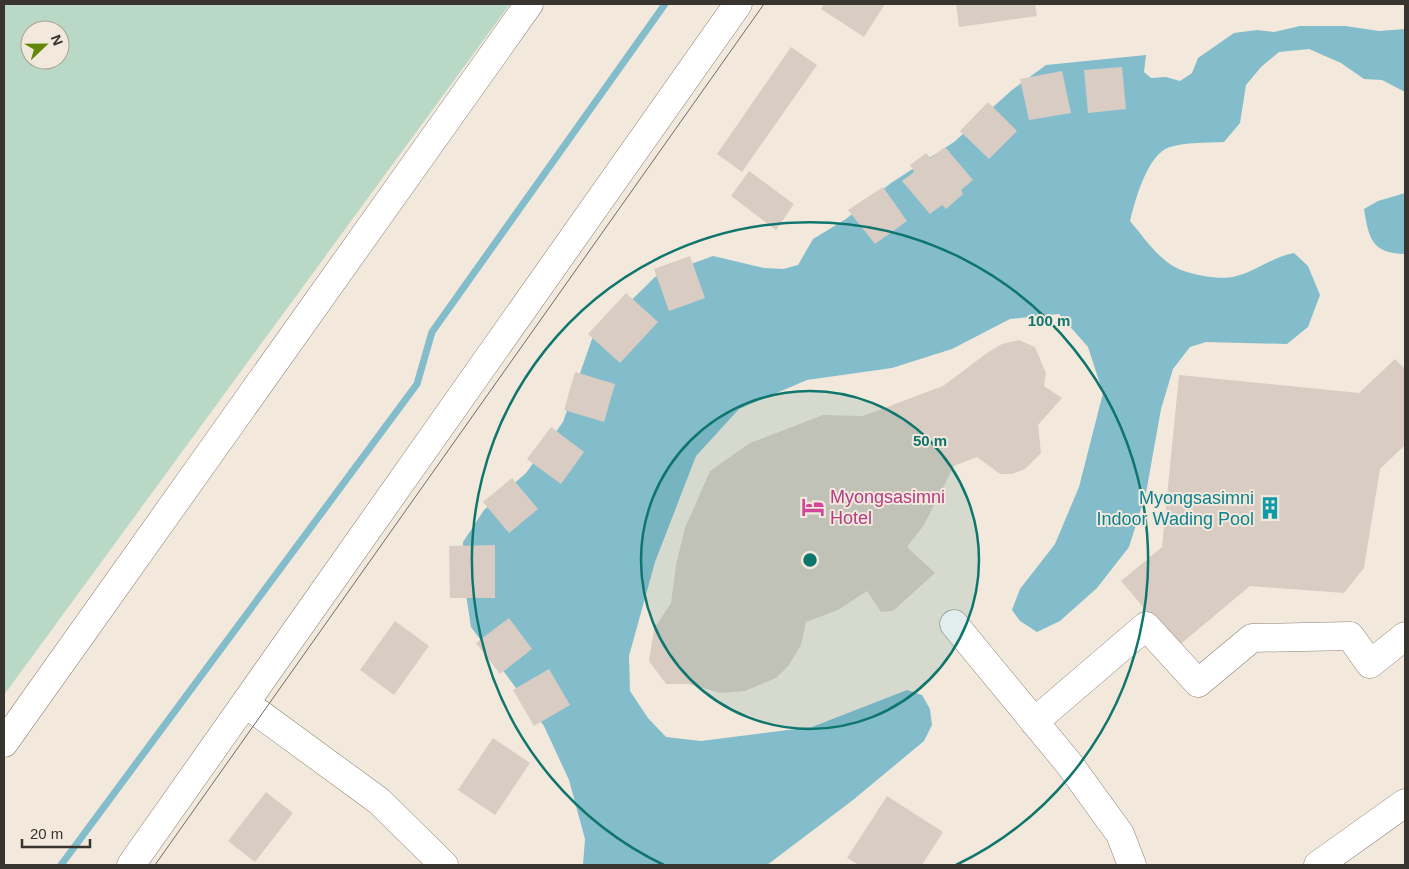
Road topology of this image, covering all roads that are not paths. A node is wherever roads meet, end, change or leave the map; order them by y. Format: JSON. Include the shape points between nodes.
{"nodes":[{"id":1,"x":529,"y":4,"type":"edge"},
{"id":2,"x":738,"y":4,"type":"edge"},
{"id":3,"x":954,"y":624,"type":"dead end"},
{"id":4,"x":1405,"y":636,"type":"edge"},
{"id":5,"x":246,"y":703,"type":"junction"},
{"id":6,"x":1034,"y":722,"type":"junction"},
{"id":7,"x":4,"y":743,"type":"edge"},
{"id":8,"x":1405,"y":803,"type":"edge"},
{"id":9,"x":131,"y":865,"type":"edge"},
{"id":10,"x":444,"y":865,"type":"edge"},
{"id":11,"x":1132,"y":865,"type":"edge"},
{"id":12,"x":1318,"y":865,"type":"edge"}],
"edges":[{"from":1,"to":7,"type":"street"},
{"from":2,"to":5,"type":"street"},
{"from":3,"to":6,"type":"street"},
{"from":4,"to":6,"type":"street","via":[[1370,664],[1350,636],[1252,638],[1198,683],[1146,626]]},
{"from":5,"to":9,"type":"street"},
{"from":5,"to":10,"type":"street","via":[[379,801]]},
{"from":6,"to":11,"type":"street","via":[[1120,834]]},
{"from":8,"to":12,"type":"street"}]}
